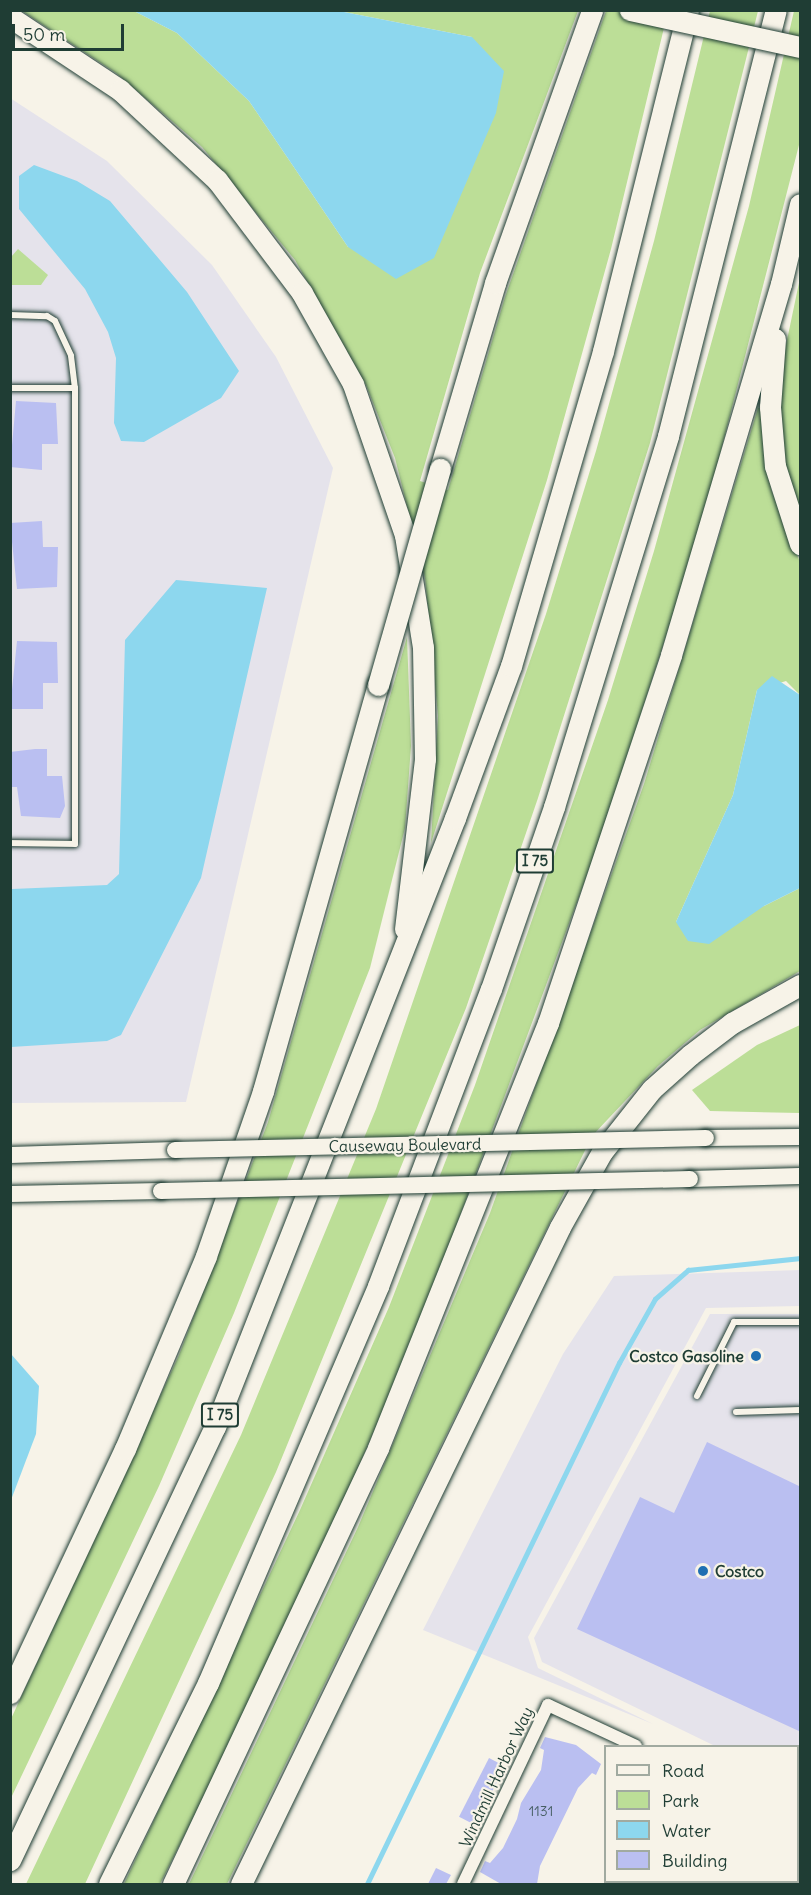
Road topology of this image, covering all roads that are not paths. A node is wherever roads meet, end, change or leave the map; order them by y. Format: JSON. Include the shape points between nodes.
{"nodes":[{"id":1,"x":592,"y":10,"type":"edge"},
{"id":2,"x":630,"y":10,"type":"edge"},
{"id":3,"x":688,"y":10,"type":"edge"},
{"id":4,"x":776,"y":10,"type":"edge"},
{"id":5,"x":10,"y":16,"type":"edge"},
{"id":6,"x":801,"y":48,"type":"edge"},
{"id":7,"x":801,"y":204,"type":"edge"},
{"id":8,"x":781,"y":284,"type":"junction"},
{"id":9,"x":10,"y":315,"type":"edge"},
{"id":10,"x":10,"y":388,"type":"edge"},
{"id":11,"x":75,"y":388,"type":"junction"},
{"id":12,"x":801,"y":544,"type":"edge"},
{"id":13,"x":10,"y":843,"type":"edge"},
{"id":14,"x":402,"y":958,"type":"junction"},
{"id":15,"x":801,"y":985,"type":"edge"},
{"id":16,"x":801,"y":1137,"type":"edge"},
{"id":17,"x":10,"y":1155,"type":"edge"},
{"id":18,"x":801,"y":1176,"type":"edge"},
{"id":19,"x":10,"y":1194,"type":"edge"},
{"id":20,"x":801,"y":1322,"type":"edge"},
{"id":21,"x":697,"y":1396,"type":"dead end"},
{"id":22,"x":801,"y":1410,"type":"edge"},
{"id":23,"x":736,"y":1412,"type":"dead end"},
{"id":24,"x":10,"y":1693,"type":"edge"},
{"id":25,"x":634,"y":1745,"type":"edge"},
{"id":26,"x":801,"y":1839,"type":"edge"},
{"id":27,"x":799,"y":1858,"type":"edge"},
{"id":28,"x":10,"y":1860,"type":"edge"},
{"id":29,"x":109,"y":1884,"type":"edge"},
{"id":30,"x":173,"y":1884,"type":"edge"},
{"id":31,"x":242,"y":1884,"type":"edge"},
{"id":32,"x":463,"y":1884,"type":"edge"}],
"edges":[{"from":1,"to":24,"type":"highway","bridge":true,"via":[[495,283],[263,1091],[206,1256],[125,1449]]},
{"from":2,"to":6,"type":"highway","bridge":true},
{"from":3,"to":14,"type":"highway","number":"I 75","via":[[603,351],[511,666]]},
{"from":4,"to":29,"type":"highway","number":"I 75","via":[[668,436],[554,807],[490,989],[378,1286],[207,1683]]},
{"from":5,"to":14,"type":"highway","via":[[120,90],[217,180],[291,276],[353,384],[405,535],[423,647],[424,759]]},
{"from":7,"to":8,"type":"highway"},
{"from":8,"to":12,"type":"highway","via":[[771,380],[771,434],[782,498]]},
{"from":8,"to":30,"type":"highway","via":[[671,655],[548,1023],[378,1448]]},
{"from":9,"to":11,"type":"lane","via":[[47,316],[55,321],[71,356]]},
{"from":10,"to":11,"type":"lane"},
{"from":11,"to":13,"type":"lane","via":[[75,844]]},
{"from":14,"to":28,"type":"highway","number":"I 75","via":[[215,1427]]},
{"from":15,"to":31,"type":"highway","via":[[732,1023],[690,1055],[652,1089],[597,1162],[560,1227]]},
{"from":16,"to":17,"type":"main road","name":"Causeway Boulevard","bridge":true},
{"from":18,"to":19,"type":"main road","bridge":true},
{"from":20,"to":21,"type":"lane","via":[[734,1323]]},
{"from":22,"to":23,"type":"lane"},
{"from":25,"to":32,"type":"street","name":"Windmill Harbor Way","via":[[548,1706]]},
{"from":26,"to":27,"type":"street"}]}
